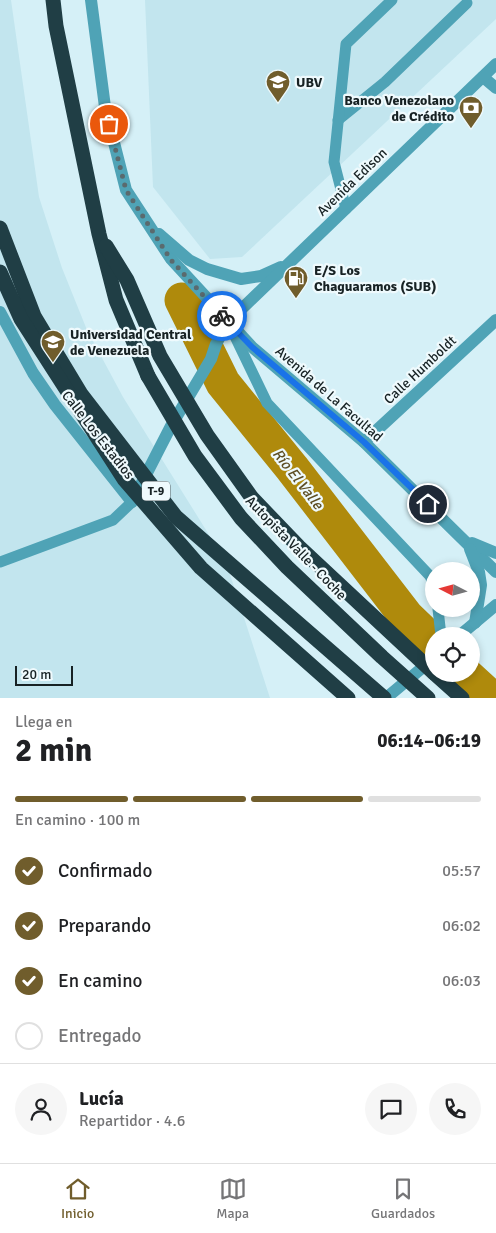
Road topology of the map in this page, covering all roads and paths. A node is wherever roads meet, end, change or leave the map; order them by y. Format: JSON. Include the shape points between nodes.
{"nodes":[{"id":1,"x":53,"y":0,"type":"edge"},
{"id":2,"x":91,"y":0,"type":"edge"},
{"id":3,"x":392,"y":0,"type":"edge"},
{"id":4,"x":467,"y":4,"type":"dead end"},
{"id":5,"x":496,"y":64,"type":"edge"},
{"id":6,"x":483,"y":76,"type":"junction"},
{"id":7,"x":496,"y":88,"type":"edge"},
{"id":8,"x":338,"y":120,"type":"junction"},
{"id":9,"x":346,"y":209,"type":"junction"},
{"id":10,"x":149,"y":226,"type":"junction"},
{"id":11,"x":0,"y":228,"type":"edge"},
{"id":12,"x":99,"y":234,"type":"junction"},
{"id":13,"x":290,"y":262,"type":"junction"},
{"id":14,"x":0,"y":272,"type":"edge"},
{"id":15,"x":0,"y":312,"type":"edge"},
{"id":16,"x":496,"y":320,"type":"edge"},
{"id":17,"x":228,"y":322,"type":"junction"},
{"id":18,"x":364,"y":442,"type":"junction"},
{"id":19,"x":132,"y":502,"type":"junction"},
{"id":20,"x":466,"y":540,"type":"junction"},
{"id":21,"x":496,"y":553,"type":"edge"},
{"id":22,"x":0,"y":562,"type":"edge"},
{"id":23,"x":425,"y":571,"type":"edge"},
{"id":24,"x":496,"y":572,"type":"edge"},
{"id":25,"x":496,"y":605,"type":"edge"},
{"id":26,"x":475,"y":623,"type":"junction"},
{"id":27,"x":470,"y":627,"type":"edge"},
{"id":28,"x":425,"y":665,"type":"edge"},
{"id":29,"x":425,"y":665,"type":"edge"},
{"id":30,"x":444,"y":682,"type":"edge"},
{"id":31,"x":348,"y":698,"type":"edge"},
{"id":32,"x":385,"y":698,"type":"edge"},
{"id":33,"x":428,"y":698,"type":"edge"},
{"id":34,"x":462,"y":698,"type":"edge"}],
"edges":[{"from":1,"to":12,"type":"highway","name":"Autopista Valle - Coche"},
{"from":2,"to":10,"type":"street","name":"Avenida de La Facultad","via":[[105,107],[117,156],[126,190]]},
{"from":3,"to":8,"type":"lane","via":[[346,44]]},
{"from":4,"to":8,"type":"lane","via":[[385,82]]},
{"from":5,"to":6,"type":"street","name":"Avenida Edison"},
{"from":6,"to":7,"type":"street"},
{"from":6,"to":9,"type":"street","name":"Avenida Edison"},
{"from":8,"to":9,"type":"lane","via":[[334,162]]},
{"from":9,"to":13,"type":"street","name":"Avenida Edison"},
{"from":10,"to":13,"type":"street","via":[[189,260],[240,279],[261,276]]},
{"from":10,"to":17,"type":"street","name":"Avenida de La Facultad","via":[[171,260]]},
{"from":11,"to":32,"type":"highway","number":"T-9","bridge":true,"via":[[34,316],[76,386],[176,516]]},
{"from":12,"to":28,"type":"highway","name":"Autopista Valle - Coche","bridge":true,"via":[[127,280],[160,356],[207,435],[252,498],[298,547]]},
{"from":12,"to":33,"type":"highway","name":"Autopista Valle - Coche","bridge":true,"via":[[116,300],[148,376],[195,456],[241,518],[287,567]]},
{"from":13,"to":17,"type":"street","name":"Avenida Edison"},
{"from":14,"to":31,"type":"highway","bridge":true,"via":[[21,319],[124,479],[200,568]]},
{"from":15,"to":19,"type":"street","name":"Calle Los Estadios","via":[[33,373],[55,405]]},
{"from":16,"to":18,"type":"street","name":"Calle Humboldt"},
{"from":17,"to":18,"type":"street","name":"Avenida de La Facultad","via":[[252,347]]},
{"from":17,"to":19,"type":"street","name":"Calle Los Estadios"},
{"from":17,"to":23,"type":"lane","via":[[267,403]]},
{"from":18,"to":20,"type":"street","name":"Avenida de La Facultad"},
{"from":19,"to":22,"type":"lane","via":[[113,520]]},
{"from":20,"to":21,"type":"street"},
{"from":20,"to":24,"type":"street","name":"Avenida de La Facultad"},
{"from":20,"to":26,"type":"street","via":[[480,572]]},
{"from":25,"to":26,"type":"street"},
{"from":26,"to":27,"type":"street"},
{"from":29,"to":32,"type":"street"},
{"from":30,"to":34,"type":"highway","name":"Autopista Valle - Coche"}]}
